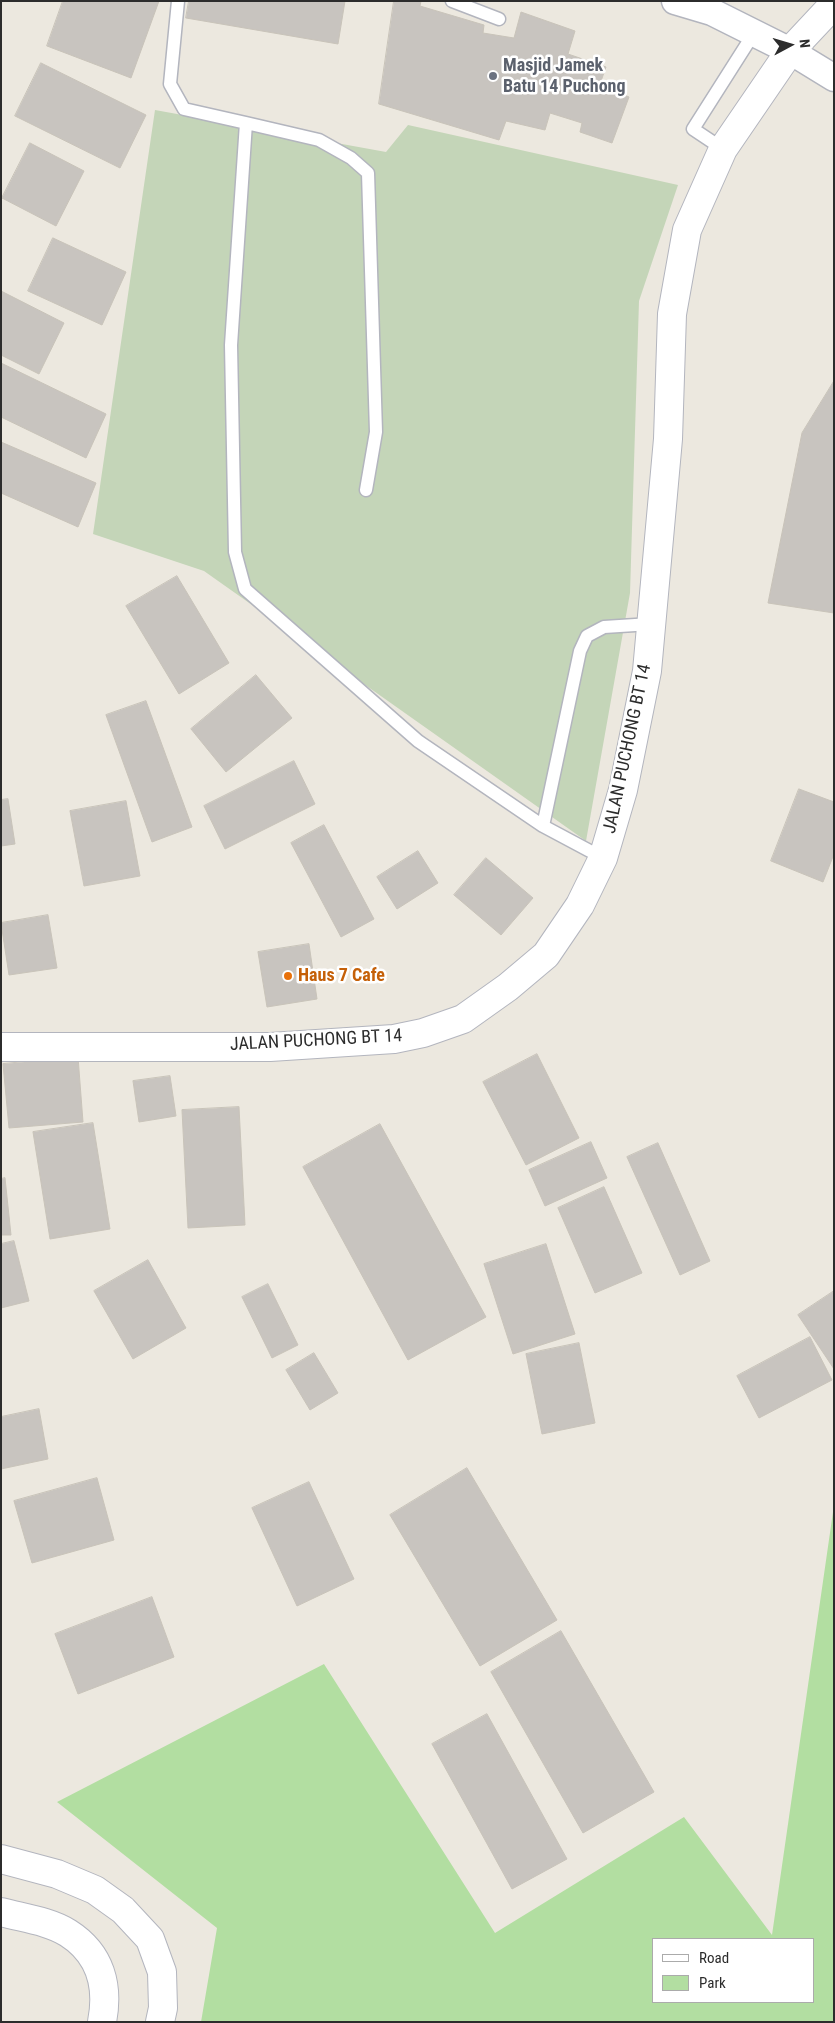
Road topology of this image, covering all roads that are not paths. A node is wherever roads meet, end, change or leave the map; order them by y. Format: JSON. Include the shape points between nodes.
{"nodes":[{"id":1,"x":178,"y":1,"type":"edge"},
{"id":2,"x":452,"y":1,"type":"edge"},
{"id":3,"x":675,"y":1,"type":"edge"},
{"id":4,"x":834,"y":4,"type":"edge"},
{"id":5,"x":500,"y":19,"type":"dead end"},
{"id":6,"x":754,"y":33,"type":"junction"},
{"id":7,"x":790,"y":51,"type":"junction"},
{"id":8,"x":834,"y":78,"type":"edge"},
{"id":9,"x":246,"y":124,"type":"junction"},
{"id":10,"x":723,"y":149,"type":"junction"},
{"id":11,"x":366,"y":490,"type":"dead end"},
{"id":12,"x":651,"y":624,"type":"junction"},
{"id":13,"x":543,"y":826,"type":"junction"},
{"id":14,"x":604,"y":858,"type":"junction"},
{"id":15,"x":1,"y":1047,"type":"edge"},
{"id":16,"x":1,"y":1859,"type":"edge"},
{"id":17,"x":1,"y":1912,"type":"edge"},
{"id":18,"x":102,"y":2022,"type":"edge"},
{"id":19,"x":160,"y":2022,"type":"edge"}],
"edges":[{"from":1,"to":9,"type":"lane","via":[[170,84],[184,109]]},
{"from":2,"to":5,"type":"lane"},
{"from":3,"to":6,"type":"street","via":[[712,12]]},
{"from":4,"to":7,"type":"street","name":"JALAN PUCHONG BT 14"},
{"from":6,"to":7,"type":"street"},
{"from":6,"to":10,"type":"lane","via":[[693,129]]},
{"from":7,"to":8,"type":"street"},
{"from":7,"to":10,"type":"street","name":"JALAN PUCHONG BT 14"},
{"from":9,"to":11,"type":"lane","via":[[319,140],[351,158],[368,173],[376,432]]},
{"from":9,"to":13,"type":"lane","via":[[231,345],[235,552],[245,589],[418,741]]},
{"from":10,"to":12,"type":"street","name":"JALAN PUCHONG BT 14","via":[[687,230],[672,314],[668,439]]},
{"from":12,"to":13,"type":"lane","via":[[604,626],[587,636],[580,651]]},
{"from":12,"to":14,"type":"street","name":"JALAN PUCHONG BT 14","via":[[647,671],[625,781]]},
{"from":13,"to":14,"type":"lane"},
{"from":14,"to":15,"type":"street","name":"JALAN PUCHONG BT 14","via":[[580,905],[546,955],[463,1019],[423,1034],[394,1039],[270,1047]]},
{"from":16,"to":19,"type":"street","via":[[57,1874],[95,1890],[123,1910],[150,1939],[162,1972]]},
{"from":17,"to":18,"type":"street","via":[[42,1922],[68,1933],[90,1952],[104,1979]]}]}
